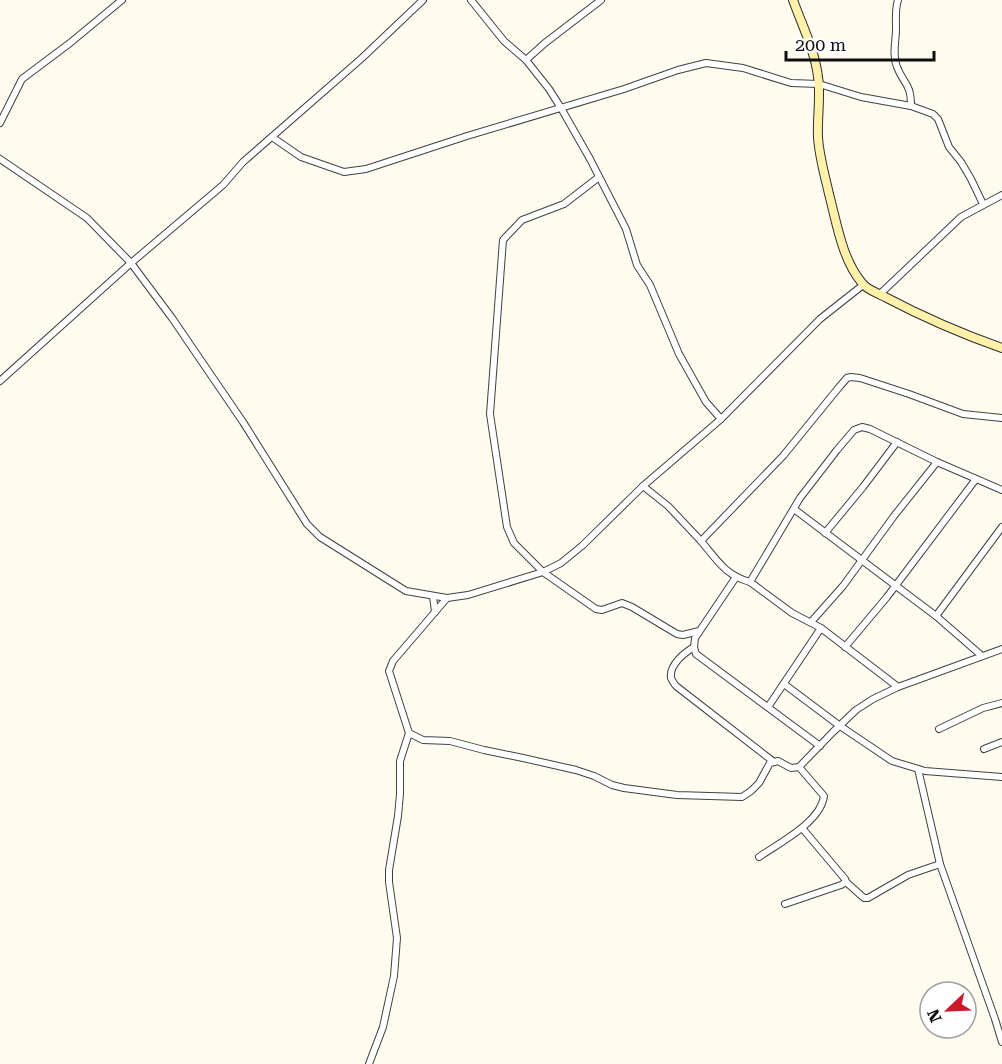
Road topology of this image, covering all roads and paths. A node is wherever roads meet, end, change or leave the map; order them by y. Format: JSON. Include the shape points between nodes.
{"nodes":[{"id":1,"x":122,"y":0,"type":"edge"},
{"id":2,"x":423,"y":0,"type":"edge"},
{"id":3,"x":471,"y":0,"type":"edge"},
{"id":4,"x":601,"y":0,"type":"edge"},
{"id":5,"x":793,"y":0,"type":"edge"},
{"id":6,"x":898,"y":0,"type":"edge"},
{"id":7,"x":526,"y":60,"type":"junction"},
{"id":8,"x":819,"y":84,"type":"junction"},
{"id":9,"x":911,"y":106,"type":"junction"},
{"id":10,"x":561,"y":108,"type":"junction"},
{"id":11,"x":0,"y":123,"type":"edge"},
{"id":12,"x":272,"y":136,"type":"junction"},
{"id":13,"x":0,"y":159,"type":"edge"},
{"id":14,"x":599,"y":177,"type":"junction"},
{"id":15,"x":1002,"y":195,"type":"edge"},
{"id":16,"x":983,"y":204,"type":"junction"},
{"id":17,"x":131,"y":263,"type":"junction"},
{"id":18,"x":863,"y":285,"type":"junction"},
{"id":19,"x":880,"y":294,"type":"junction"},
{"id":20,"x":1002,"y":348,"type":"edge"},
{"id":21,"x":0,"y":381,"type":"edge"},
{"id":22,"x":1002,"y":418,"type":"edge"},
{"id":23,"x":721,"y":419,"type":"junction"},
{"id":24,"x":897,"y":442,"type":"junction"},
{"id":25,"x":937,"y":462,"type":"junction"},
{"id":26,"x":976,"y":479,"type":"junction"},
{"id":27,"x":643,"y":486,"type":"junction"},
{"id":28,"x":1002,"y":490,"type":"edge"},
{"id":29,"x":794,"y":509,"type":"junction"},
{"id":30,"x":1002,"y":527,"type":"edge"},
{"id":31,"x":825,"y":533,"type":"junction"},
{"id":32,"x":701,"y":541,"type":"junction"},
{"id":33,"x":862,"y":561,"type":"junction"},
{"id":34,"x":543,"y":572,"type":"junction"},
{"id":35,"x":736,"y":578,"type":"junction"},
{"id":36,"x":750,"y":582,"type":"junction"},
{"id":37,"x":895,"y":586,"type":"junction"},
{"id":38,"x":433,"y":596,"type":"junction"},
{"id":39,"x":447,"y":598,"type":"junction"},
{"id":40,"x":435,"y":612,"type":"junction"},
{"id":41,"x":936,"y":616,"type":"junction"},
{"id":42,"x":811,"y":622,"type":"junction"},
{"id":43,"x":821,"y":628,"type":"junction"},
{"id":44,"x":699,"y":631,"type":"junction"},
{"id":45,"x":694,"y":647,"type":"junction"},
{"id":46,"x":845,"y":647,"type":"junction"},
{"id":47,"x":1002,"y":649,"type":"edge"},
{"id":48,"x":982,"y":656,"type":"junction"},
{"id":49,"x":784,"y":684,"type":"junction"},
{"id":50,"x":898,"y":687,"type":"junction"},
{"id":51,"x":1002,"y":703,"type":"edge"},
{"id":52,"x":768,"y":707,"type":"junction"},
{"id":53,"x":840,"y":726,"type":"junction"},
{"id":54,"x":939,"y":729,"type":"dead end"},
{"id":55,"x":409,"y":733,"type":"junction"},
{"id":56,"x":1002,"y":742,"type":"edge"},
{"id":57,"x":820,"y":746,"type":"junction"},
{"id":58,"x":984,"y":749,"type":"dead end"},
{"id":59,"x":774,"y":762,"type":"junction"},
{"id":60,"x":800,"y":767,"type":"junction"},
{"id":61,"x":918,"y":769,"type":"junction"},
{"id":62,"x":1002,"y":777,"type":"edge"},
{"id":63,"x":802,"y":828,"type":"junction"},
{"id":64,"x":759,"y":856,"type":"dead end"},
{"id":65,"x":940,"y":864,"type":"junction"},
{"id":66,"x":846,"y":882,"type":"junction"},
{"id":67,"x":785,"y":904,"type":"dead end"},
{"id":68,"x":1002,"y":1042,"type":"edge"},
{"id":69,"x":369,"y":1064,"type":"edge"}],
"edges":[{"from":1,"to":11,"type":"street","via":[[22,79]]},
{"from":2,"to":12,"type":"street"},
{"from":3,"to":7,"type":"street"},
{"from":4,"to":7,"type":"street"},
{"from":5,"to":8,"type":"street","via":[[817,65]]},
{"from":6,"to":9,"type":"street","via":[[894,60],[908,84]]},
{"from":7,"to":10,"type":"street"},
{"from":8,"to":9,"type":"street"},
{"from":8,"to":10,"type":"street","via":[[791,83],[743,68],[706,63]]},
{"from":8,"to":18,"type":"street","via":[[818,136],[824,171],[840,236]]},
{"from":9,"to":16,"type":"street","via":[[938,119],[949,147]]},
{"from":10,"to":12,"type":"street","via":[[366,169],[344,172],[301,156]]},
{"from":10,"to":14,"type":"street"},
{"from":12,"to":17,"type":"street","via":[[223,185]]},
{"from":13,"to":17,"type":"street","via":[[87,218]]},
{"from":14,"to":23,"type":"street","via":[[626,229],[637,265],[650,285],[679,354],[706,402]]},
{"from":14,"to":34,"type":"street","via":[[564,204],[522,220],[503,240],[490,414],[507,527],[514,543]]},
{"from":15,"to":16,"type":"street"},
{"from":16,"to":19,"type":"street","via":[[961,218]]},
{"from":17,"to":21,"type":"street"},
{"from":17,"to":38,"type":"street","via":[[243,422],[308,524],[320,537],[406,591]]},
{"from":18,"to":19,"type":"street"},
{"from":18,"to":23,"type":"street","via":[[820,319]]},
{"from":19,"to":20,"type":"street"},
{"from":22,"to":32,"type":"street","via":[[963,414],[860,378],[847,378],[783,456]]},
{"from":23,"to":27,"type":"street"},
{"from":24,"to":25,"type":"street"},
{"from":24,"to":29,"type":"street","via":[[870,429],[854,430]]},
{"from":24,"to":31,"type":"street"},
{"from":25,"to":26,"type":"street"},
{"from":25,"to":33,"type":"street"},
{"from":26,"to":28,"type":"street"},
{"from":26,"to":37,"type":"street"},
{"from":27,"to":32,"type":"street"},
{"from":27,"to":34,"type":"street","via":[[583,545]]},
{"from":29,"to":31,"type":"street"},
{"from":29,"to":36,"type":"street"},
{"from":30,"to":41,"type":"street"},
{"from":31,"to":33,"type":"street"},
{"from":32,"to":35,"type":"street"},
{"from":33,"to":37,"type":"street"},
{"from":33,"to":42,"type":"street"},
{"from":34,"to":39,"type":"street"},
{"from":34,"to":44,"type":"street","via":[[596,609],[622,603],[677,634]]},
{"from":35,"to":36,"type":"street"},
{"from":35,"to":44,"type":"street"},
{"from":36,"to":42,"type":"street"},
{"from":37,"to":41,"type":"street"},
{"from":37,"to":46,"type":"street"},
{"from":38,"to":39,"type":"street"},
{"from":38,"to":40,"type":"street"},
{"from":39,"to":40,"type":"street"},
{"from":40,"to":55,"type":"street","via":[[390,666]]},
{"from":41,"to":48,"type":"street"},
{"from":42,"to":43,"type":"street"},
{"from":43,"to":46,"type":"street"},
{"from":43,"to":49,"type":"street"},
{"from":44,"to":45,"type":"street"},
{"from":45,"to":52,"type":"street","via":[[696,654]]},
{"from":45,"to":59,"type":"street","via":[[684,653],[672,670],[671,679],[676,687]]},
{"from":46,"to":50,"type":"street"},
{"from":47,"to":48,"type":"street"},
{"from":48,"to":50,"type":"street"},
{"from":49,"to":52,"type":"street"},
{"from":49,"to":53,"type":"street"},
{"from":50,"to":53,"type":"street","via":[[856,710]]},
{"from":51,"to":54,"type":"street"},
{"from":52,"to":57,"type":"street"},
{"from":53,"to":57,"type":"street"},
{"from":53,"to":61,"type":"street","via":[[892,760]]},
{"from":55,"to":59,"type":"street","via":[[423,740],[458,743],[576,770],[624,788],[677,795],[742,796],[759,783]]},
{"from":55,"to":69,"type":"street","via":[[400,761],[398,816],[389,870],[397,938],[394,976],[384,1027]]},
{"from":56,"to":58,"type":"street"},
{"from":57,"to":60,"type":"street"},
{"from":59,"to":60,"type":"street"},
{"from":60,"to":63,"type":"street","via":[[824,796]]},
{"from":61,"to":62,"type":"street"},
{"from":61,"to":65,"type":"street"},
{"from":63,"to":64,"type":"street"},
{"from":63,"to":66,"type":"street"},
{"from":65,"to":66,"type":"street","via":[[908,874],[868,898]]},
{"from":65,"to":68,"type":"street"},
{"from":66,"to":67,"type":"street"}]}
